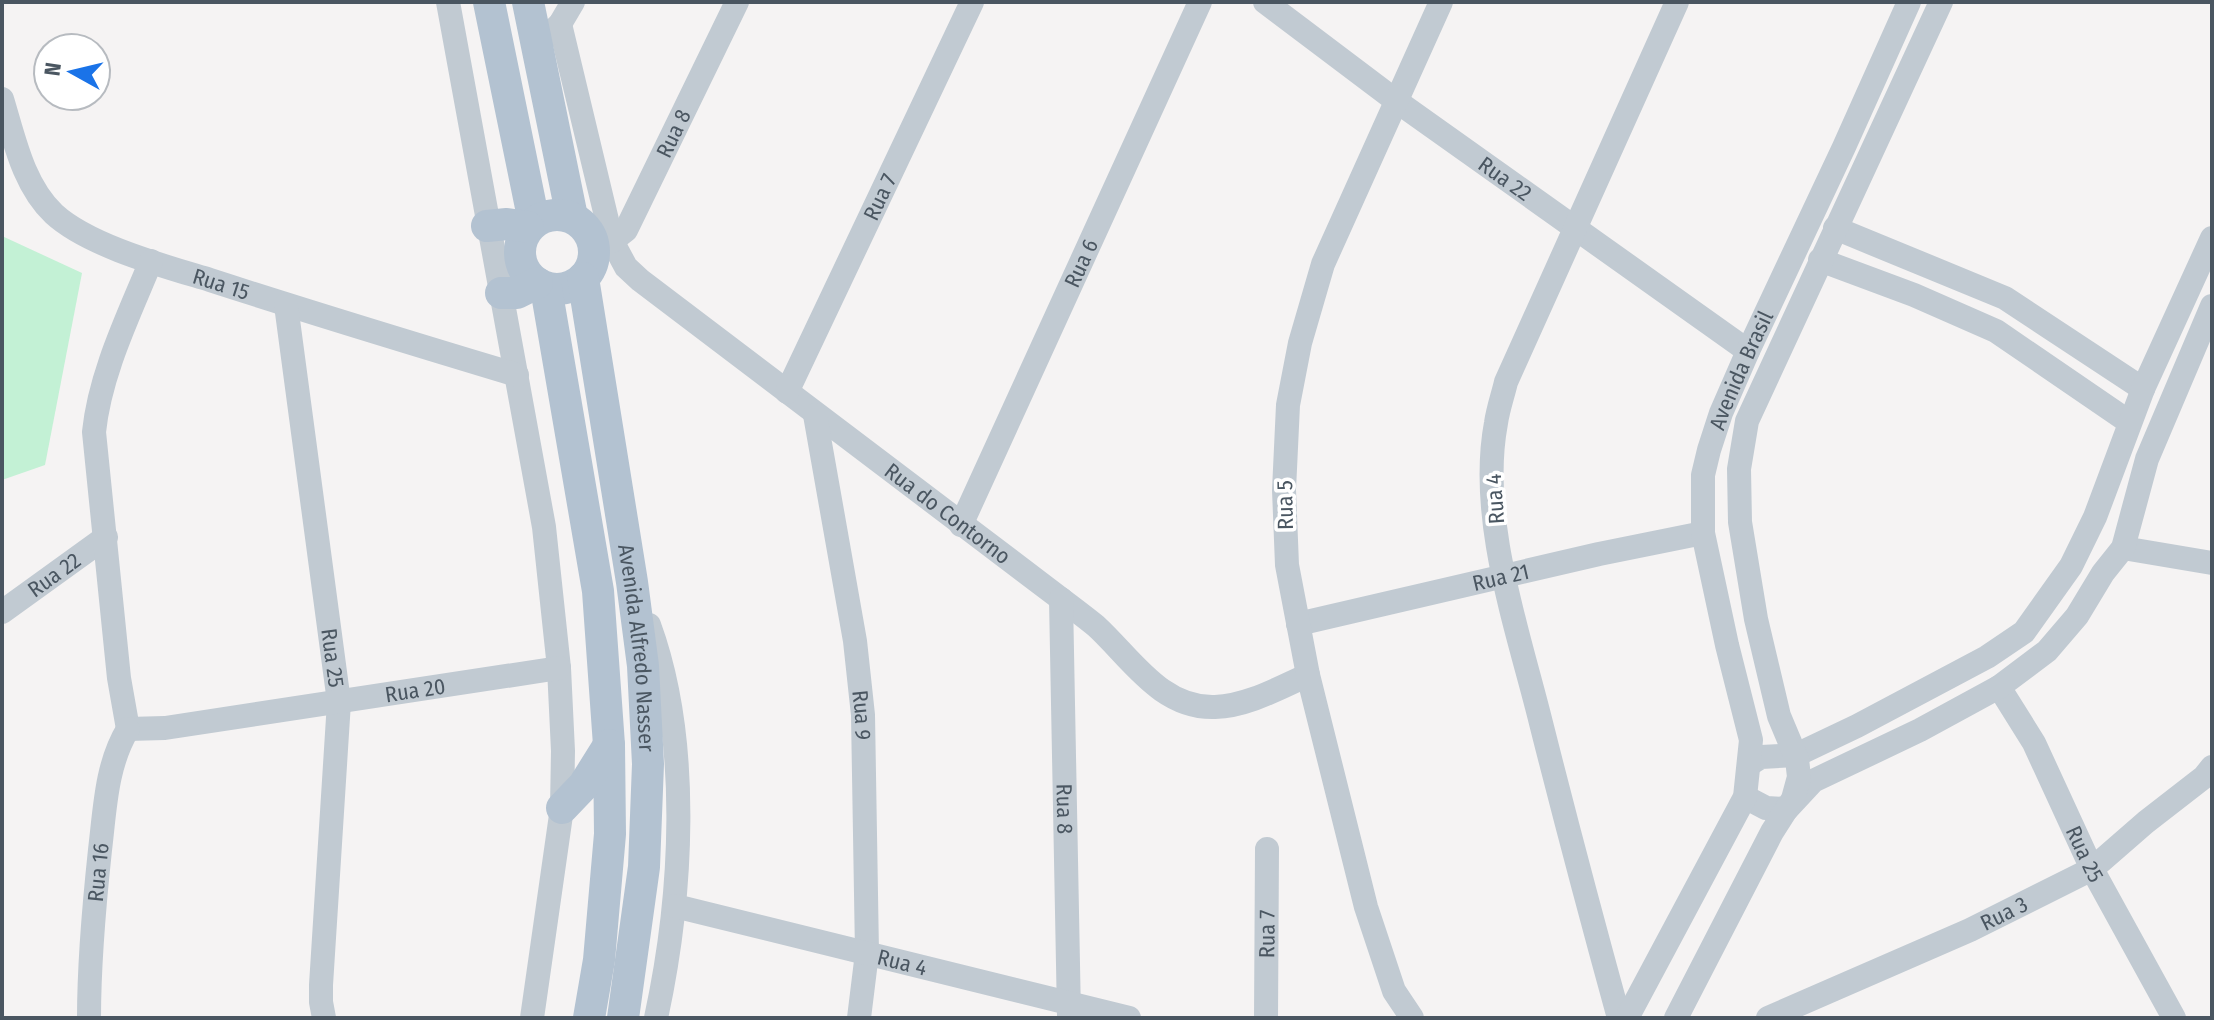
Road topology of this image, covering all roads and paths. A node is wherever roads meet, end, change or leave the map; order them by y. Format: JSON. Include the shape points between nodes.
{"nodes":[{"id":1,"x":448,"y":2,"type":"edge"},
{"id":2,"x":489,"y":2,"type":"edge"},
{"id":3,"x":528,"y":2,"type":"edge"},
{"id":4,"x":573,"y":2,"type":"edge"},
{"id":5,"x":737,"y":2,"type":"edge"},
{"id":6,"x":972,"y":2,"type":"edge"},
{"id":7,"x":1200,"y":2,"type":"edge"},
{"id":8,"x":1265,"y":2,"type":"edge"},
{"id":9,"x":1441,"y":2,"type":"edge"},
{"id":10,"x":1677,"y":2,"type":"edge"},
{"id":11,"x":1909,"y":2,"type":"edge"},
{"id":12,"x":1941,"y":2,"type":"edge"},
{"id":13,"x":548,"y":33,"type":"junction"},
{"id":14,"x":2,"y":99,"type":"edge"},
{"id":15,"x":1395,"y":100,"type":"junction"},
{"id":16,"x":1844,"y":147,"type":"junction"},
{"id":17,"x":1870,"y":153,"type":"junction"},
{"id":18,"x":572,"y":217,"type":"junction"},
{"id":19,"x":531,"y":225,"type":"junction"},
{"id":20,"x":487,"y":226,"type":"junction"},
{"id":21,"x":1574,"y":227,"type":"junction"},
{"id":22,"x":1835,"y":228,"type":"junction"},
{"id":23,"x":2212,"y":238,"type":"edge"},
{"id":24,"x":603,"y":243,"type":"junction"},
{"id":25,"x":1820,"y":260,"type":"junction"},
{"id":26,"x":151,"y":261,"type":"junction"},
{"id":27,"x":583,"y":278,"type":"junction"},
{"id":28,"x":2203,"y":280,"type":"edge"},
{"id":29,"x":541,"y":286,"type":"junction"},
{"id":30,"x":501,"y":293,"type":"junction"},
{"id":31,"x":286,"y":305,"type":"junction"},
{"id":32,"x":2212,"y":306,"type":"edge"},
{"id":33,"x":1748,"y":351,"type":"junction"},
{"id":34,"x":517,"y":375,"type":"junction"},
{"id":35,"x":2143,"y":389,"type":"junction"},
{"id":36,"x":787,"y":392,"type":"junction"},
{"id":37,"x":1721,"y":413,"type":"junction"},
{"id":38,"x":815,"y":415,"type":"junction"},
{"id":39,"x":1747,"y":421,"type":"junction"},
{"id":40,"x":2129,"y":422,"type":"junction"},
{"id":41,"x":961,"y":525,"type":"junction"},
{"id":42,"x":1703,"y":533,"type":"junction"},
{"id":43,"x":106,"y":537,"type":"junction"},
{"id":44,"x":2123,"y":548,"type":"junction"},
{"id":45,"x":2212,"y":563,"type":"edge"},
{"id":46,"x":1504,"y":577,"type":"junction"},
{"id":47,"x":632,"y":582,"type":"junction"},
{"id":48,"x":1061,"y":599,"type":"junction"},
{"id":49,"x":2,"y":612,"type":"edge"},
{"id":50,"x":1298,"y":624,"type":"junction"},
{"id":51,"x":2024,"y":632,"type":"junction"},
{"id":52,"x":2047,"y":651,"type":"junction"},
{"id":53,"x":559,"y":668,"type":"junction"},
{"id":54,"x":1308,"y":675,"type":"junction"},
{"id":55,"x":1999,"y":687,"type":"junction"},
{"id":56,"x":339,"y":702,"type":"junction"},
{"id":57,"x":128,"y":729,"type":"junction"},
{"id":58,"x":609,"y":745,"type":"junction"},
{"id":59,"x":1796,"y":755,"type":"junction"},
{"id":60,"x":1750,"y":764,"type":"junction"},
{"id":61,"x":2212,"y":767,"type":"edge"},
{"id":62,"x":1745,"y":797,"type":"junction"},
{"id":63,"x":562,"y":808,"type":"junction"},
{"id":64,"x":1787,"y":809,"type":"junction"},
{"id":65,"x":1267,"y":849,"type":"dead end"},
{"id":66,"x":2092,"y":869,"type":"junction"},
{"id":67,"x":675,"y":906,"type":"junction"},
{"id":68,"x":867,"y":953,"type":"junction"},
{"id":69,"x":1069,"y":1010,"type":"edge"},
{"id":70,"x":324,"y":1016,"type":"edge"},
{"id":71,"x":89,"y":1018,"type":"edge"},
{"id":72,"x":532,"y":1018,"type":"edge"},
{"id":73,"x":589,"y":1018,"type":"edge"},
{"id":74,"x":623,"y":1018,"type":"edge"},
{"id":75,"x":656,"y":1018,"type":"edge"},
{"id":76,"x":859,"y":1018,"type":"edge"},
{"id":77,"x":1129,"y":1018,"type":"edge"},
{"id":78,"x":1266,"y":1018,"type":"edge"},
{"id":79,"x":1412,"y":1018,"type":"edge"},
{"id":80,"x":1619,"y":1018,"type":"edge"},
{"id":81,"x":1627,"y":1018,"type":"edge"},
{"id":82,"x":1676,"y":1018,"type":"edge"},
{"id":83,"x":1768,"y":1018,"type":"edge"},
{"id":84,"x":2174,"y":1018,"type":"edge"}],
"edges":[{"from":1,"to":20,"type":"street"},
{"from":2,"to":19,"type":"main road"},
{"from":3,"to":13,"type":"main road"},
{"from":4,"to":13,"type":"street"},
{"from":5,"to":24,"type":"street","name":"Rua 8","via":[[626,230]]},
{"from":6,"to":36,"type":"street","name":"Rua 7"},
{"from":7,"to":41,"type":"street","name":"Rua 6"},
{"from":8,"to":15,"type":"street","name":"Rua 22"},
{"from":9,"to":15,"type":"street","name":"Rua 5"},
{"from":10,"to":21,"type":"street","name":"Rua 4"},
{"from":11,"to":16,"type":"street","name":"Avenida Brasil"},
{"from":12,"to":17,"type":"street","name":"Avenida Brasil"},
{"from":13,"to":18,"type":"main road"},
{"from":13,"to":24,"type":"street","name":"Rua do Contorno"},
{"from":14,"to":26,"type":"street","name":"Rua 15","via":[[36,193],[55,215],[85,235]]},
{"from":15,"to":21,"type":"street","name":"Rua 22"},
{"from":15,"to":50,"type":"street","name":"Rua 5","via":[[1323,264],[1288,405],[1287,565]]},
{"from":16,"to":17,"type":"street"},
{"from":16,"to":33,"type":"street","name":"Avenida Brasil"},
{"from":17,"to":22,"type":"street","name":"Avenida Brasil"},
{"from":18,"to":19,"type":"main road","via":[[546,216]]},
{"from":18,"to":24,"type":"main road"},
{"from":19,"to":20,"type":"main road"},
{"from":19,"to":29,"type":"main road","via":[[519,251],[527,275]]},
{"from":20,"to":30,"type":"street"},
{"from":21,"to":33,"type":"street","name":"Rua 22"},
{"from":21,"to":46,"type":"street","name":"Rua 4","via":[[1506,382],[1496,425],[1494,512]]},
{"from":22,"to":25,"type":"street","name":"Avenida Brasil"},
{"from":22,"to":35,"type":"street","via":[[2005,298]]},
{"from":23,"to":28,"type":"street"},
{"from":24,"to":27,"type":"main road"},
{"from":24,"to":36,"type":"street","name":"Rua do Contorno","via":[[640,280]]},
{"from":25,"to":39,"type":"street","name":"Avenida Brasil"},
{"from":25,"to":40,"type":"street","via":[[1996,331]]},
{"from":26,"to":31,"type":"street","name":"Rua 15"},
{"from":26,"to":43,"type":"street","via":[[96,412]]},
{"from":27,"to":29,"type":"main road","via":[[559,289]]},
{"from":27,"to":47,"type":"main road","name":"Avenida Alfredo Nasser"},
{"from":28,"to":35,"type":"street"},
{"from":29,"to":30,"type":"main road"},
{"from":29,"to":58,"type":"main road","name":"Avenida Alfredo Nasser","via":[[598,591]]},
{"from":30,"to":34,"type":"street"},
{"from":31,"to":34,"type":"street","name":"Rua 15"},
{"from":31,"to":56,"type":"street","name":"Rua 25"},
{"from":32,"to":44,"type":"street","name":"Avenida Brasil","via":[[2147,459]]},
{"from":33,"to":37,"type":"street","name":"Avenida Brasil"},
{"from":34,"to":53,"type":"street","via":[[544,527]]},
{"from":35,"to":40,"type":"street"},
{"from":36,"to":38,"type":"street","name":"Rua do Contorno"},
{"from":37,"to":39,"type":"street"},
{"from":37,"to":42,"type":"street","name":"Avenida Brasil","via":[[1703,475]]},
{"from":38,"to":41,"type":"street","name":"Rua do Contorno"},
{"from":38,"to":68,"type":"street","name":"Rua 9","via":[[863,715]]},
{"from":39,"to":59,"type":"street","name":"Avenida Brasil","via":[[1739,469],[1740,522],[1779,716]]},
{"from":40,"to":51,"type":"street","via":[[2071,566]]},
{"from":41,"to":48,"type":"street","name":"Rua do Contorno"},
{"from":42,"to":46,"type":"street","name":"Rua 21"},
{"from":42,"to":60,"type":"street","name":"Avenida Brasil","via":[[1751,740]]},
{"from":43,"to":49,"type":"street","name":"Rua 22"},
{"from":43,"to":57,"type":"street"},
{"from":44,"to":45,"type":"street"},
{"from":44,"to":52,"type":"street","name":"Avenida Brasil"},
{"from":46,"to":50,"type":"street","name":"Rua 21"},
{"from":46,"to":80,"type":"street","name":"Rua 4"},
{"from":47,"to":67,"type":"street","via":[[654,638],[667,696],[677,811]]},
{"from":47,"to":74,"type":"main road","name":"Avenida Alfredo Nasser","via":[[648,764],[644,867]]},
{"from":48,"to":54,"type":"street","name":"Rua do Contorno","via":[[1169,696],[1193,706],[1253,699]]},
{"from":48,"to":69,"type":"street","name":"Rua 8"},
{"from":50,"to":54,"type":"street","name":"Rua 5"},
{"from":51,"to":52,"type":"street"},
{"from":51,"to":59,"type":"street","via":[[1906,701]]},
{"from":52,"to":55,"type":"street","name":"Avenida Brasil"},
{"from":53,"to":56,"type":"street","name":"Rua 20"},
{"from":53,"to":63,"type":"street"},
{"from":54,"to":79,"type":"street","name":"Rua 5","via":[[1366,907],[1390,980]]},
{"from":55,"to":64,"type":"street","name":"Avenida Brasil","via":[[1813,781]]},
{"from":55,"to":66,"type":"street","name":"Rua 25","via":[[2034,743]]},
{"from":56,"to":57,"type":"street","name":"Rua 20"},
{"from":56,"to":70,"type":"street","name":"Rua 25","via":[[321,985]]},
{"from":57,"to":71,"type":"street","name":"Rua 16","via":[[118,746],[107,792],[89,962]]},
{"from":58,"to":63,"type":"main road"},
{"from":58,"to":73,"type":"main road","name":"Avenida Alfredo Nasser","via":[[610,834]]},
{"from":59,"to":60,"type":"street","via":[[1761,757]]},
{"from":59,"to":64,"type":"street","name":"Avenida Brasil","via":[[1799,777]]},
{"from":60,"to":62,"type":"street","name":"Avenida Brasil"},
{"from":61,"to":66,"type":"street","name":"Rua 3"},
{"from":62,"to":64,"type":"street","via":[[1766,808]]},
{"from":62,"to":81,"type":"street","name":"Avenida Brasil"},
{"from":63,"to":72,"type":"street"},
{"from":64,"to":82,"type":"street","name":"Avenida Brasil"},
{"from":65,"to":78,"type":"street","name":"Rua 7"},
{"from":66,"to":83,"type":"street","name":"Rua 3","via":[[1970,930]]},
{"from":66,"to":84,"type":"street","name":"Rua 25"},
{"from":67,"to":68,"type":"street","name":"Rua 4"},
{"from":67,"to":75,"type":"street"},
{"from":68,"to":69,"type":"street","name":"Rua 4"},
{"from":68,"to":76,"type":"street","name":"Rua 9"},
{"from":69,"to":77,"type":"street","name":"Rua 4"}]}
